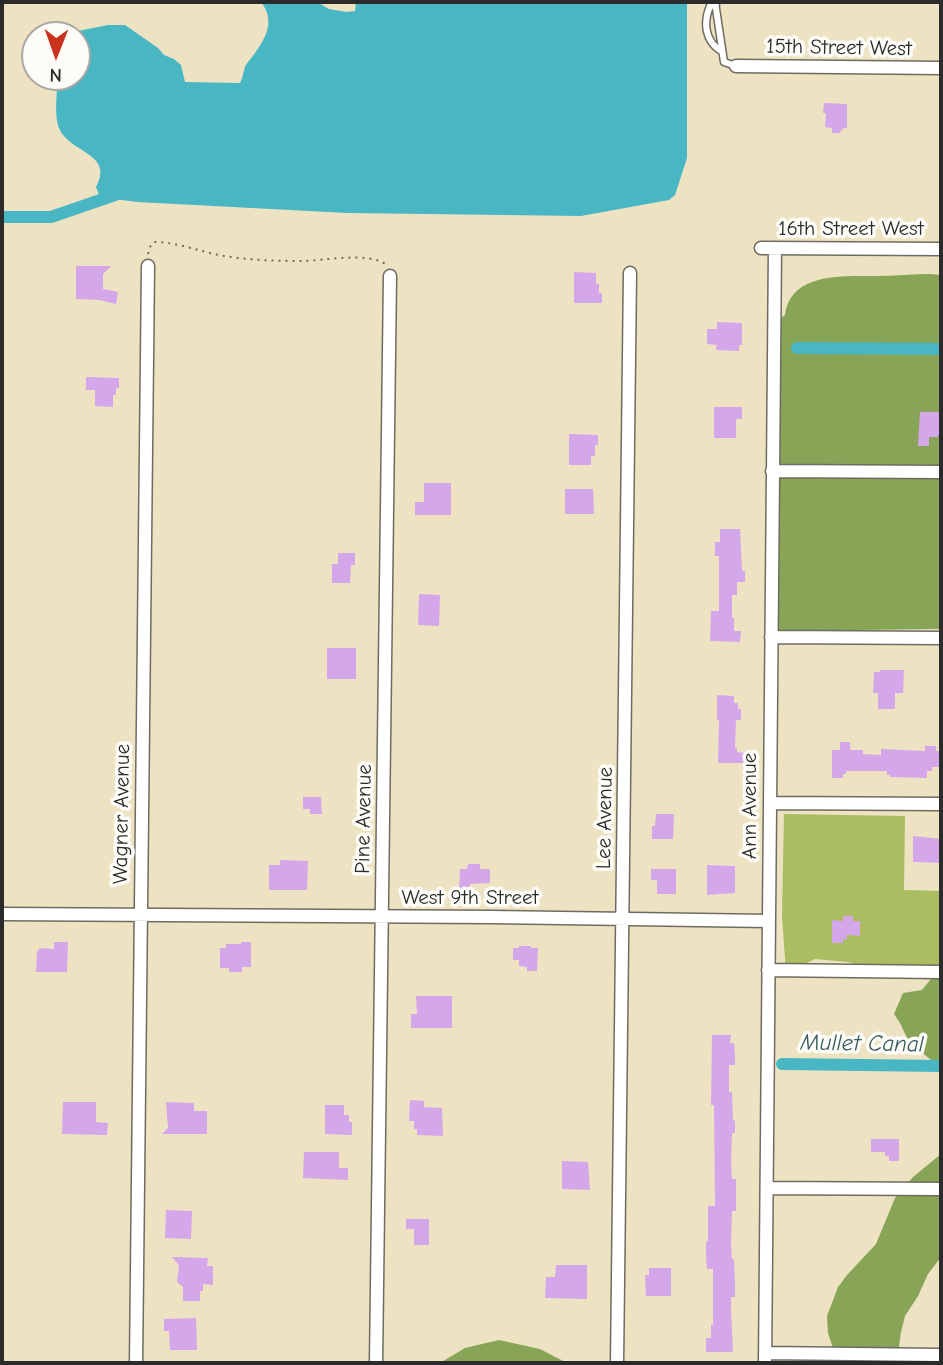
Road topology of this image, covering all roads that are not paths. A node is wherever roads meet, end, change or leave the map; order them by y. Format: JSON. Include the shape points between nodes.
{"nodes":[{"id":1,"x":715,"y":3,"type":"edge"},
{"id":2,"x":722,"y":51,"type":"junction"},
{"id":3,"x":736,"y":66,"type":"joint"},
{"id":4,"x":941,"y":68,"type":"edge"},
{"id":5,"x":761,"y":248,"type":"dead end"},
{"id":6,"x":775,"y":248,"type":"junction"},
{"id":7,"x":941,"y":249,"type":"edge"},
{"id":8,"x":148,"y":266,"type":"road end"},
{"id":9,"x":630,"y":273,"type":"dead end"},
{"id":10,"x":390,"y":276,"type":"road end"},
{"id":11,"x":772,"y":471,"type":"junction"},
{"id":12,"x":941,"y":472,"type":"edge"},
{"id":13,"x":771,"y":637,"type":"junction"},
{"id":14,"x":941,"y":638,"type":"edge"},
{"id":15,"x":770,"y":803,"type":"junction"},
{"id":16,"x":941,"y":804,"type":"edge"},
{"id":17,"x":2,"y":914,"type":"edge"},
{"id":18,"x":141,"y":915,"type":"junction"},
{"id":19,"x":382,"y":917,"type":"junction"},
{"id":20,"x":623,"y":919,"type":"junction"},
{"id":21,"x":769,"y":921,"type":"junction"},
{"id":22,"x":768,"y":970,"type":"junction"},
{"id":23,"x":941,"y":972,"type":"edge"},
{"id":24,"x":766,"y":1188,"type":"junction"},
{"id":25,"x":941,"y":1189,"type":"edge"},
{"id":26,"x":941,"y":1354,"type":"edge"},
{"id":27,"x":765,"y":1358,"type":"edge"},
{"id":28,"x":136,"y":1363,"type":"edge"},
{"id":29,"x":376,"y":1363,"type":"edge"},
{"id":30,"x":617,"y":1363,"type":"edge"}],
"edges":[{"from":1,"to":2,"type":"lane"},
{"from":1,"to":2,"type":"lane","via":[[705,17],[709,39]]},
{"from":2,"to":3,"type":"lane","via":[[724,62]]},
{"from":3,"to":4,"type":"street","name":"15th Street West"},
{"from":5,"to":6,"type":"street","name":"16th Street West"},
{"from":6,"to":7,"type":"street","name":"16th Street West"},
{"from":6,"to":11,"type":"street","name":"Ann Avenue"},
{"from":8,"to":18,"type":"street","name":"Wagner Avenue"},
{"from":9,"to":20,"type":"street","name":"Lee Avenue"},
{"from":10,"to":19,"type":"street","name":"Pine Avenue"},
{"from":11,"to":12,"type":"street"},
{"from":11,"to":13,"type":"street","name":"Ann Avenue"},
{"from":13,"to":14,"type":"street"},
{"from":13,"to":15,"type":"street","name":"Ann Avenue"},
{"from":15,"to":16,"type":"street"},
{"from":15,"to":21,"type":"street","name":"Ann Avenue"},
{"from":17,"to":18,"type":"street","name":"West 9th Street"},
{"from":18,"to":19,"type":"street","name":"West 9th Street"},
{"from":18,"to":28,"type":"street","name":"Wagner Avenue"},
{"from":19,"to":20,"type":"street","name":"West 9th Street"},
{"from":19,"to":29,"type":"street","name":"Pine Avenue"},
{"from":20,"to":21,"type":"street","name":"West 9th Street"},
{"from":20,"to":30,"type":"street","name":"Lee Avenue"},
{"from":21,"to":22,"type":"street","name":"Ann Avenue"},
{"from":22,"to":23,"type":"street"},
{"from":22,"to":24,"type":"street","name":"Ann Avenue"},
{"from":24,"to":25,"type":"street"},
{"from":24,"to":27,"type":"street","name":"Ann Avenue"},
{"from":26,"to":27,"type":"street"}]}
